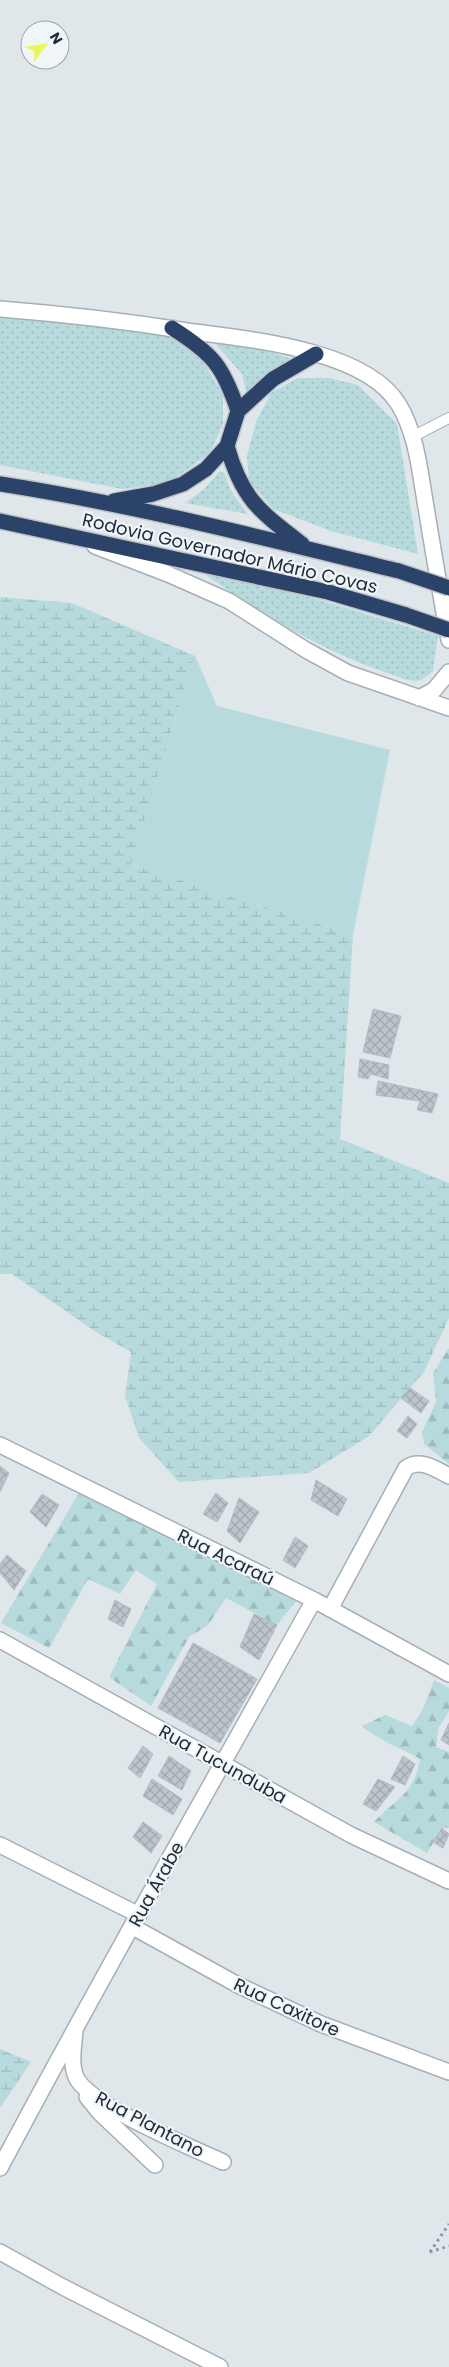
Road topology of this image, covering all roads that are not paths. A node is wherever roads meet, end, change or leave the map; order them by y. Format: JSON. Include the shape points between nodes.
{"nodes":[{"id":1,"x":0,"y":309,"type":"edge"},
{"id":2,"x":172,"y":328,"type":"junction"},
{"id":3,"x":316,"y":354,"type":"junction"},
{"id":4,"x":238,"y":412,"type":"junction"},
{"id":5,"x":449,"y":418,"type":"edge"},
{"id":6,"x":412,"y":437,"type":"junction"},
{"id":7,"x":227,"y":446,"type":"junction"},
{"id":8,"x":0,"y":484,"type":"edge"},
{"id":9,"x":105,"y":502,"type":"junction"},
{"id":10,"x":0,"y":521,"type":"edge"},
{"id":11,"x":64,"y":534,"type":"junction"},
{"id":12,"x":307,"y":548,"type":"junction"},
{"id":13,"x":449,"y":588,"type":"edge"},
{"id":14,"x":449,"y":630,"type":"edge"},
{"id":15,"x":449,"y":640,"type":"edge"},
{"id":16,"x":449,"y":672,"type":"edge"},
{"id":17,"x":419,"y":698,"type":"junction"},
{"id":18,"x":449,"y":708,"type":"edge"},
{"id":19,"x":0,"y":1445,"type":"edge"},
{"id":20,"x":449,"y":1476,"type":"edge"},
{"id":21,"x":314,"y":1600,"type":"junction"},
{"id":22,"x":330,"y":1608,"type":"junction"},
{"id":23,"x":0,"y":1640,"type":"edge"},
{"id":24,"x":449,"y":1674,"type":"edge"},
{"id":25,"x":224,"y":1764,"type":"junction"},
{"id":26,"x":0,"y":1845,"type":"edge"},
{"id":27,"x":449,"y":1881,"type":"edge"},
{"id":28,"x":136,"y":1920,"type":"junction"},
{"id":29,"x":75,"y":2025,"type":"junction"},
{"id":30,"x":449,"y":2072,"type":"edge"},
{"id":31,"x":82,"y":2086,"type":"junction"},
{"id":32,"x":223,"y":2162,"type":"dead end"},
{"id":33,"x":155,"y":2165,"type":"dead end"},
{"id":34,"x":0,"y":2168,"type":"edge"},
{"id":35,"x":0,"y":2252,"type":"edge"},
{"id":36,"x":220,"y":2367,"type":"edge"}],
"edges":[{"from":1,"to":2,"type":"street"},
{"from":2,"to":3,"type":"street"},
{"from":2,"to":4,"type":"highway","via":[[214,360],[228,381]]},
{"from":3,"to":4,"type":"highway","via":[[273,379]]},
{"from":3,"to":6,"type":"street","via":[[374,379],[399,404]]},
{"from":4,"to":7,"type":"highway"},
{"from":5,"to":6,"type":"lane"},
{"from":6,"to":15,"type":"street"},
{"from":7,"to":9,"type":"highway","via":[[206,469],[183,484],[153,494]]},
{"from":7,"to":12,"type":"highway","via":[[247,496],[267,517]]},
{"from":8,"to":9,"type":"highway","name":"Rodovia Governador Mário Covas"},
{"from":9,"to":12,"type":"highway","name":"Rodovia Governador Mário Covas"},
{"from":10,"to":11,"type":"highway","name":"Rodovia Governador Mário Covas"},
{"from":11,"to":14,"type":"highway","name":"Rodovia Governador Mário Covas","bridge":true,"via":[[319,590]]},
{"from":11,"to":17,"type":"street","via":[[229,600],[348,673]]},
{"from":12,"to":13,"type":"highway","name":"Rodovia Governador Mário Covas","bridge":true,"via":[[399,571]]},
{"from":16,"to":17,"type":"street","via":[[434,690]]},
{"from":17,"to":18,"type":"street"},
{"from":19,"to":21,"type":"street","name":"Rua Acaraú"},
{"from":20,"to":22,"type":"street","via":[[427,1465],[411,1464],[401,1475]]},
{"from":21,"to":22,"type":"street","name":"Rua Acaraú"},
{"from":21,"to":25,"type":"street","name":"Rua Árabe"},
{"from":22,"to":24,"type":"street","name":"Rua Acaraú"},
{"from":23,"to":25,"type":"street","name":"Rua Tucunduba"},
{"from":25,"to":27,"type":"street","name":"Rua Tucunduba","via":[[351,1835]]},
{"from":25,"to":28,"type":"street","name":"Rua Árabe"},
{"from":26,"to":28,"type":"street","name":"Rua Caxitore"},
{"from":28,"to":29,"type":"street","name":"Rua Árabe"},
{"from":28,"to":30,"type":"street","name":"Rua Caxitore","via":[[238,1985],[304,2016]]},
{"from":29,"to":31,"type":"street","name":"Rua Plantano","via":[[73,2068]]},
{"from":29,"to":34,"type":"street","name":"Rua Árabe"},
{"from":31,"to":32,"type":"street","name":"Rua Plantano","via":[[104,2103],[141,2123]]},
{"from":31,"to":33,"type":"street","via":[[100,2113]]},
{"from":35,"to":36,"type":"street"}]}
